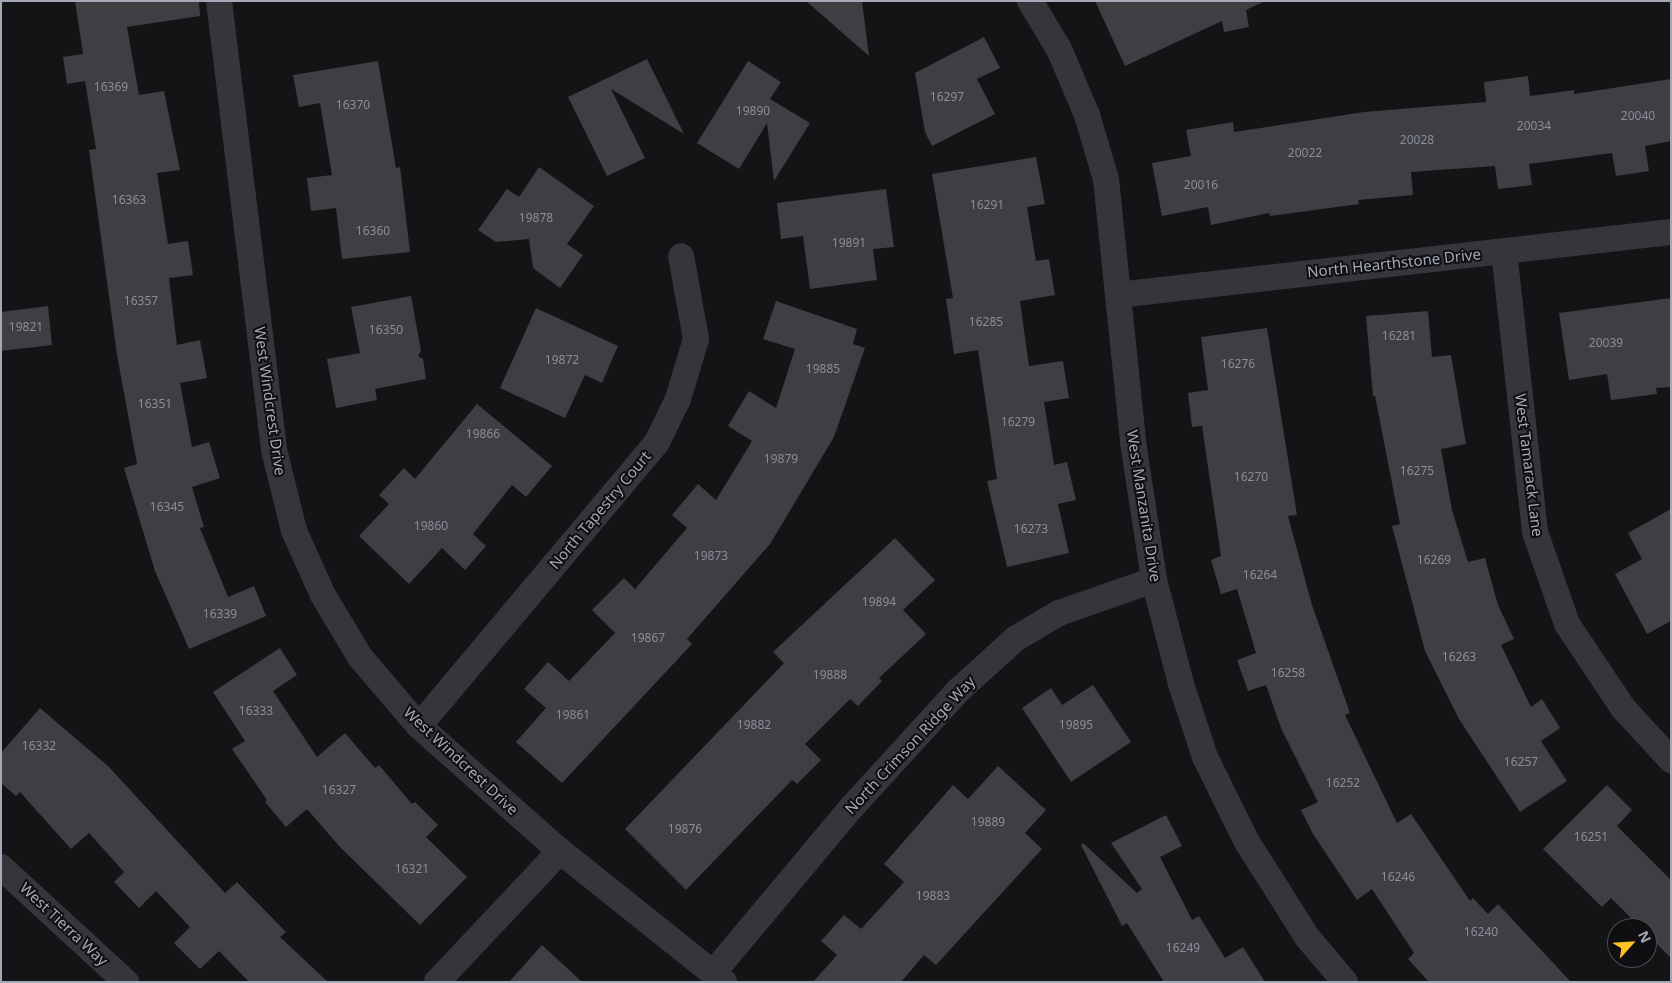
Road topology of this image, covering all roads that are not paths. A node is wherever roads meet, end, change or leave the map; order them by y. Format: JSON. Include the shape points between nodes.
{"nodes":[{"id":1,"x":219,"y":1,"type":"edge"},
{"id":2,"x":1030,"y":1,"type":"edge"},
{"id":3,"x":1671,"y":232,"type":"edge"},
{"id":4,"x":1504,"y":251,"type":"junction"},
{"id":5,"x":681,"y":256,"type":"dead end"},
{"id":6,"x":1118,"y":295,"type":"junction"},
{"id":7,"x":1154,"y":580,"type":"junction"},
{"id":8,"x":419,"y":726,"type":"junction"},
{"id":9,"x":1671,"y":760,"type":"edge"},
{"id":10,"x":560,"y":851,"type":"junction"},
{"id":11,"x":1,"y":867,"type":"edge"},
{"id":12,"x":718,"y":977,"type":"edge"},
{"id":13,"x":126,"y":982,"type":"edge"},
{"id":14,"x":437,"y":982,"type":"edge"},
{"id":15,"x":1345,"y":982,"type":"edge"}],
"edges":[{"from":1,"to":8,"type":"street","name":"West Windcrest Drive","via":[[275,454],[294,531],[323,594],[360,657]]},
{"from":2,"to":6,"type":"street","name":"West Manzanita Drive","via":[[1059,49],[1087,114],[1106,179]]},
{"from":3,"to":4,"type":"street","name":"North Hearthstone Drive"},
{"from":4,"to":6,"type":"street","name":"North Hearthstone Drive"},
{"from":4,"to":9,"type":"street","name":"West Tamarack Lane","via":[[1535,532],[1567,624],[1623,708]]},
{"from":5,"to":8,"type":"street","name":"North Tapestry Court","via":[[696,339],[678,399],[657,442]]},
{"from":6,"to":7,"type":"street","name":"West Manzanita Drive","via":[[1133,442]]},
{"from":7,"to":12,"type":"street","name":"North Crimson Ridge Way","via":[[1059,612],[1015,639],[959,690],[852,807]]},
{"from":7,"to":15,"type":"street","name":"West Manzanita Drive","via":[[1204,756],[1247,842],[1307,937]]},
{"from":8,"to":10,"type":"street","name":"West Windcrest Drive"},
{"from":10,"to":12,"type":"street","name":"West Windcrest Drive"},
{"from":10,"to":14,"type":"street"},
{"from":11,"to":13,"type":"street","name":"West Tierra Way"}]}
